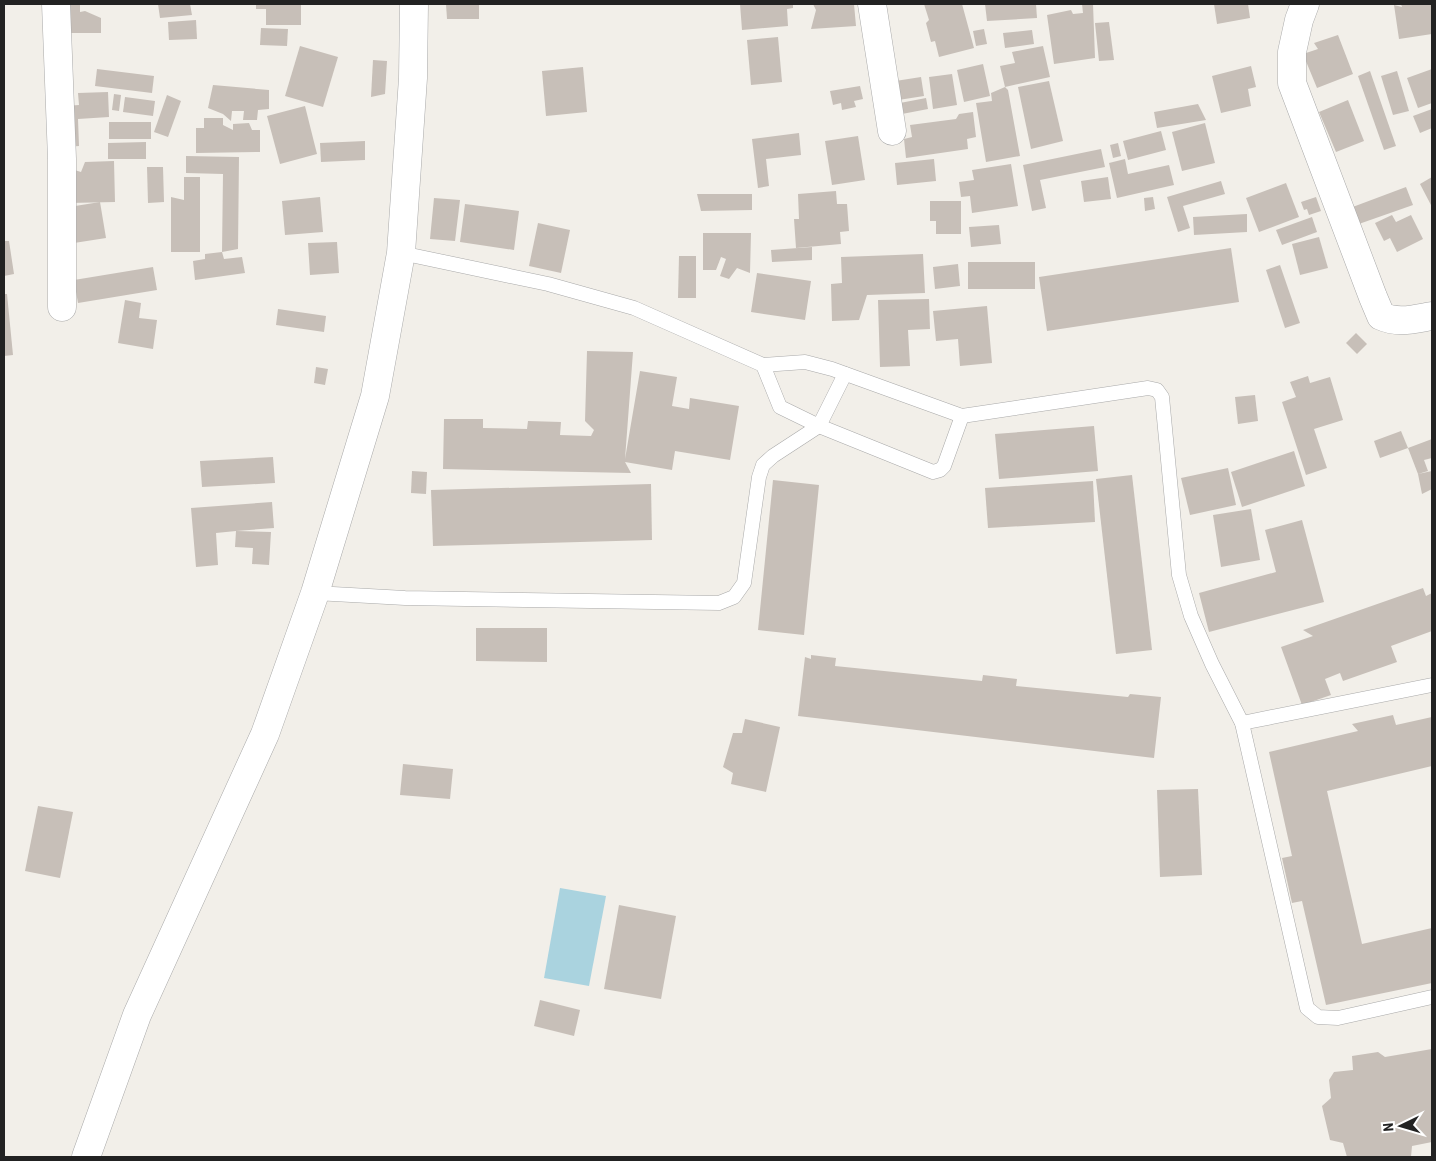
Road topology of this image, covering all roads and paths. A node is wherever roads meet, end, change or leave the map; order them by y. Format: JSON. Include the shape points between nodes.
{"nodes":[{"id":1,"x":56,"y":4,"type":"edge"},
{"id":2,"x":414,"y":4,"type":"edge"},
{"id":3,"x":872,"y":4,"type":"edge"},
{"id":4,"x":1305,"y":4,"type":"edge"},
{"id":5,"x":892,"y":131,"type":"dead end"},
{"id":6,"x":401,"y":253,"type":"junction"},
{"id":7,"x":62,"y":307,"type":"dead end"},
{"id":8,"x":1432,"y":316,"type":"edge"},
{"id":9,"x":763,"y":365,"type":"junction"},
{"id":10,"x":845,"y":374,"type":"junction"},
{"id":11,"x":962,"y":416,"type":"junction"},
{"id":12,"x":819,"y":426,"type":"junction"},
{"id":13,"x":315,"y":592,"type":"junction"},
{"id":14,"x":1432,"y":685,"type":"edge"},
{"id":15,"x":1242,"y":723,"type":"junction"},
{"id":16,"x":1432,"y":997,"type":"edge"},
{"id":17,"x":86,"y":1157,"type":"edge"}],
"edges":[{"from":1,"to":7,"type":"street","via":[[62,159]]},
{"from":2,"to":6,"type":"street","via":[[413,78]]},
{"from":3,"to":5,"type":"street"},
{"from":4,"to":8,"type":"street","via":[[1292,52],[1292,83],[1373,298],[1381,316],[1390,320]]},
{"from":6,"to":9,"type":"lane","via":[[548,284],[634,308]]},
{"from":6,"to":13,"type":"street","via":[[375,396]]},
{"from":9,"to":10,"type":"lane","via":[[805,362]]},
{"from":9,"to":12,"type":"lane","via":[[780,407]]},
{"from":10,"to":11,"type":"lane"},
{"from":10,"to":12,"type":"lane"},
{"from":11,"to":12,"type":"lane","via":[[944,466],[933,472]]},
{"from":11,"to":15,"type":"lane","via":[[1148,388],[1157,390],[1162,397],[1179,575],[1191,616]]},
{"from":12,"to":13,"type":"lane","via":[[763,465],[744,583],[734,597],[719,603],[405,598]]},
{"from":13,"to":17,"type":"street","via":[[265,734],[137,1015]]},
{"from":14,"to":15,"type":"lane"},
{"from":15,"to":16,"type":"lane","via":[[1306,1008],[1318,1017],[1338,1018]]}]}
